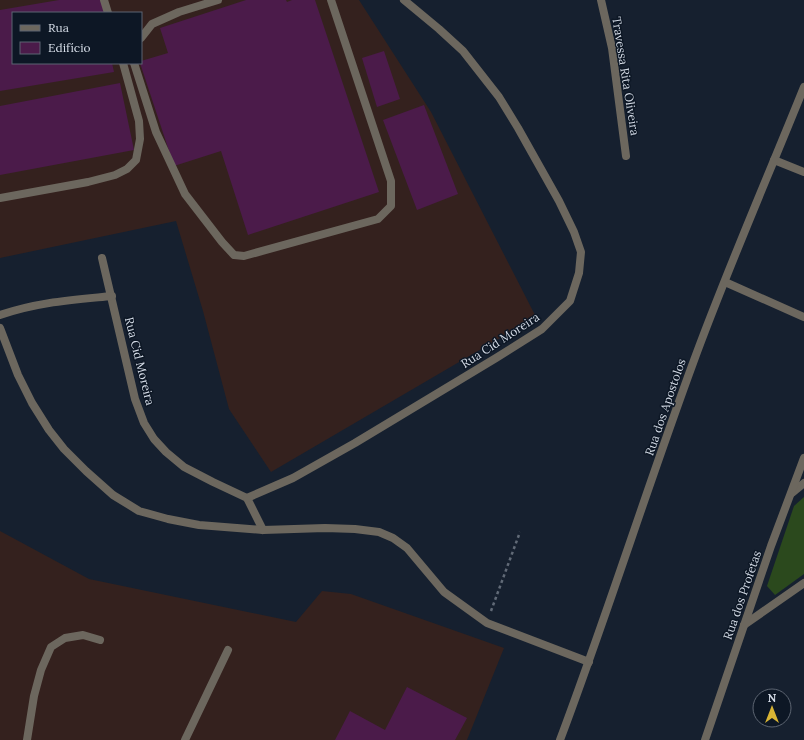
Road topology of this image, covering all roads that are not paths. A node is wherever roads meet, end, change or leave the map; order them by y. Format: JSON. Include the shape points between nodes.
{"nodes":[{"id":1,"x":104,"y":0,"type":"edge"},
{"id":2,"x":218,"y":0,"type":"edge"},
{"id":3,"x":331,"y":0,"type":"edge"},
{"id":4,"x":404,"y":0,"type":"edge"},
{"id":5,"x":601,"y":0,"type":"edge"},
{"id":6,"x":108,"y":12,"type":"edge"},
{"id":7,"x":142,"y":37,"type":"edge"},
{"id":8,"x":123,"y":64,"type":"edge"},
{"id":9,"x":134,"y":64,"type":"edge"},
{"id":10,"x":804,"y":87,"type":"edge"},
{"id":11,"x":626,"y":156,"type":"dead end"},
{"id":12,"x":774,"y":160,"type":"junction"},
{"id":13,"x":804,"y":172,"type":"edge"},
{"id":14,"x":0,"y":198,"type":"edge"},
{"id":15,"x":102,"y":258,"type":"dead end"},
{"id":16,"x":725,"y":282,"type":"junction"},
{"id":17,"x":112,"y":296,"type":"junction"},
{"id":18,"x":0,"y":315,"type":"edge"},
{"id":19,"x":804,"y":317,"type":"edge"},
{"id":20,"x":0,"y":328,"type":"edge"},
{"id":21,"x":804,"y":458,"type":"edge"},
{"id":22,"x":804,"y":482,"type":"edge"},
{"id":23,"x":790,"y":495,"type":"junction"},
{"id":24,"x":247,"y":498,"type":"junction"},
{"id":25,"x":263,"y":530,"type":"junction"},
{"id":26,"x":804,"y":583,"type":"edge"},
{"id":27,"x":744,"y":625,"type":"junction"},
{"id":28,"x":100,"y":640,"type":"dead end"},
{"id":29,"x":228,"y":650,"type":"dead end"},
{"id":30,"x":589,"y":662,"type":"junction"},
{"id":31,"x":27,"y":740,"type":"edge"},
{"id":32,"x":185,"y":740,"type":"edge"},
{"id":33,"x":560,"y":740,"type":"edge"},
{"id":34,"x":705,"y":740,"type":"edge"}],
"edges":[{"from":1,"to":6,"type":"street"},
{"from":2,"to":7,"type":"street","via":[[179,12],[152,24]]},
{"from":3,"to":9,"type":"street","via":[[391,181],[391,206],[378,219],[244,256],[234,255],[185,194],[156,132]]},
{"from":4,"to":24,"type":"street","name":"Rua Cid Moreira","via":[[463,51],[499,97],[574,232],[580,252],[579,273],[570,301],[542,329],[294,478]]},
{"from":5,"to":11,"type":"street","name":"Travessa Rita Oliveira","via":[[613,56]]},
{"from":8,"to":14,"type":"street","via":[[139,121],[140,139],[136,160],[127,169],[115,175]]},
{"from":10,"to":12,"type":"street","name":"Rua dos Apostolos"},
{"from":12,"to":13,"type":"street"},
{"from":12,"to":16,"type":"street","name":"Rua dos Apostolos"},
{"from":15,"to":17,"type":"street","name":"Rua Cid Moreira"},
{"from":16,"to":19,"type":"street"},
{"from":16,"to":30,"type":"street","name":"Rua dos Apostolos","via":[[693,363]]},
{"from":17,"to":18,"type":"street","via":[[48,302]]},
{"from":17,"to":24,"type":"street","name":"Rua Cid Moreira","via":[[135,399],[144,423],[154,439],[184,467]]},
{"from":20,"to":25,"type":"street","via":[[18,375],[49,430],[64,449],[113,495],[139,511],[168,519],[199,525]]},
{"from":21,"to":23,"type":"street","name":"Rua dos Profetas"},
{"from":22,"to":23,"type":"street"},
{"from":23,"to":27,"type":"street","name":"Rua dos Profetas"},
{"from":24,"to":25,"type":"street"},
{"from":25,"to":30,"type":"street","via":[[340,529],[379,532],[407,548],[444,592],[487,622]]},
{"from":26,"to":27,"type":"street"},
{"from":27,"to":34,"type":"street","name":"Rua dos Profetas"},
{"from":28,"to":31,"type":"street","via":[[83,635],[65,638],[51,647],[34,696]]},
{"from":29,"to":32,"type":"street"},
{"from":30,"to":33,"type":"street","name":"Rua dos Apostolos"}]}
